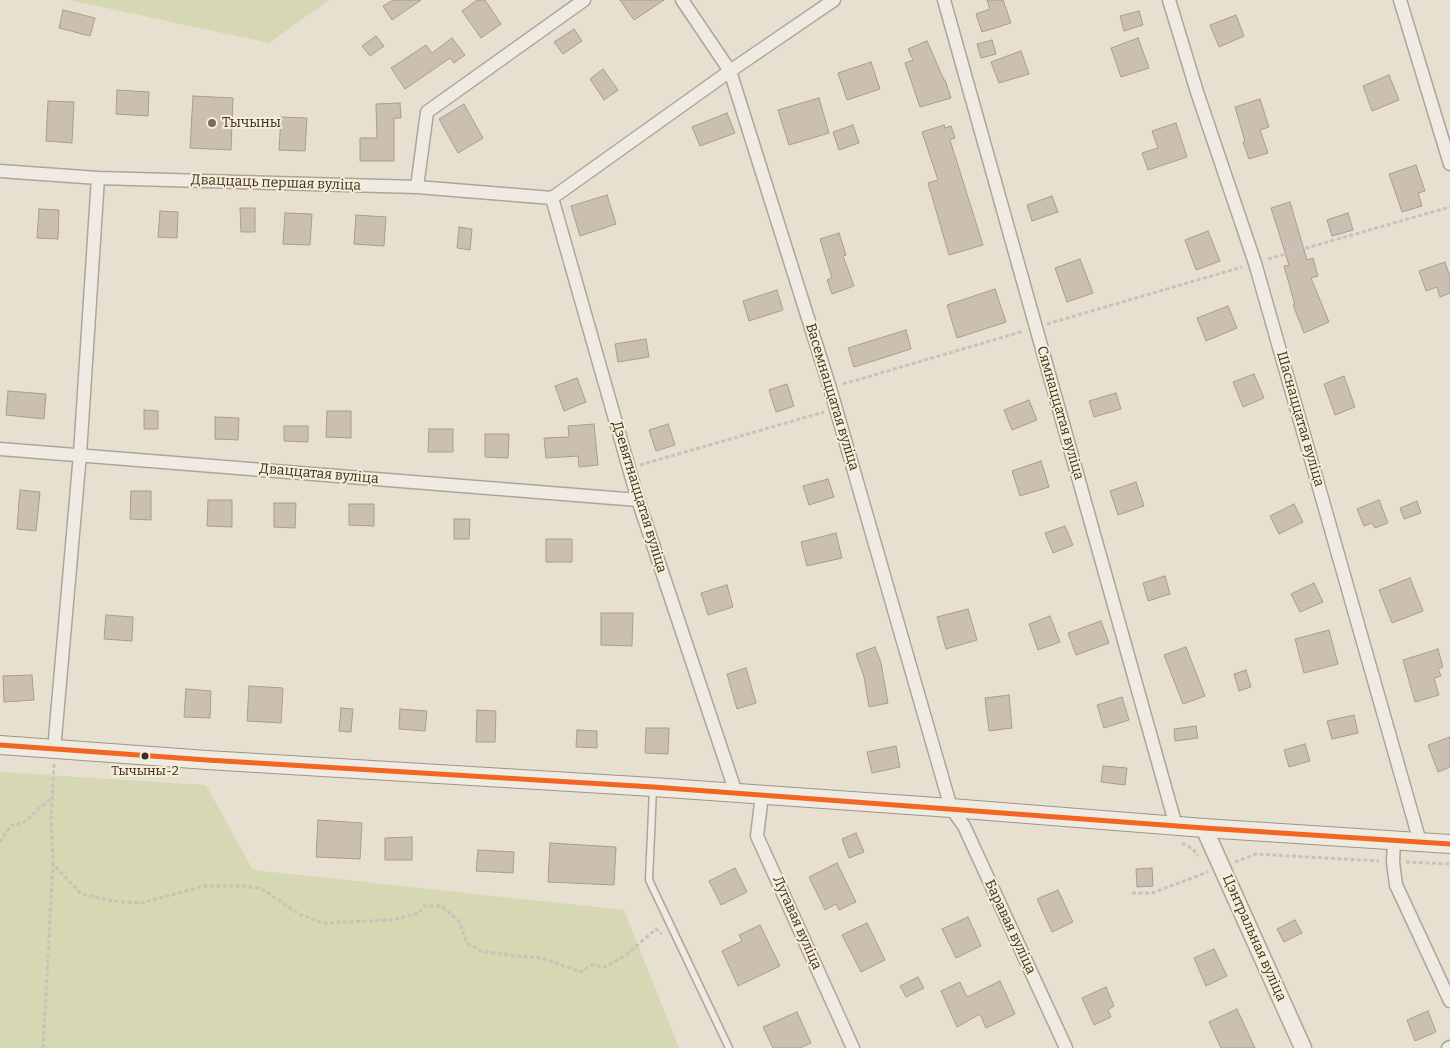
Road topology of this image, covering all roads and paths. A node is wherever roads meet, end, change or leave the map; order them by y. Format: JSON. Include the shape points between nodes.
{"nodes":[{"id":1,"x":584,"y":0,"type":"edge"},
{"id":2,"x":682,"y":0,"type":"edge"},
{"id":3,"x":834,"y":0,"type":"edge"},
{"id":4,"x":944,"y":0,"type":"edge"},
{"id":5,"x":1169,"y":0,"type":"edge"},
{"id":6,"x":1400,"y":0,"type":"edge"},
{"id":7,"x":730,"y":71,"type":"junction"},
{"id":8,"x":1450,"y":164,"type":"edge"},
{"id":9,"x":0,"y":171,"type":"edge"},
{"id":10,"x":98,"y":178,"type":"junction"},
{"id":11,"x":417,"y":187,"type":"junction"},
{"id":12,"x":552,"y":198,"type":"junction"},
{"id":13,"x":1450,"y":207,"type":"edge"},
{"id":14,"x":1255,"y":263,"type":"junction"},
{"id":15,"x":1036,"y":327,"type":"junction"},
{"id":16,"x":830,"y":388,"type":"junction"},
{"id":17,"x":836,"y":408,"type":"junction"},
{"id":18,"x":0,"y":449,"type":"edge"},
{"id":19,"x":80,"y":454,"type":"junction"},
{"id":20,"x":629,"y":468,"type":"junction"},
{"id":21,"x":638,"y":500,"type":"junction"},
{"id":22,"x":0,"y":745,"type":"edge"},
{"id":23,"x":54,"y":756,"type":"junction"},
{"id":24,"x":653,"y":787,"type":"junction"},
{"id":25,"x":736,"y":793,"type":"junction"},
{"id":26,"x":762,"y":795,"type":"junction"},
{"id":27,"x":52,"y":797,"type":"junction"},
{"id":28,"x":951,"y":808,"type":"junction"},
{"id":29,"x":1176,"y":826,"type":"junction"},
{"id":30,"x":1204,"y":828,"type":"junction"},
{"id":31,"x":1394,"y":840,"type":"junction"},
{"id":32,"x":0,"y":842,"type":"edge"},
{"id":33,"x":1420,"y":842,"type":"junction"},
{"id":34,"x":1450,"y":844,"type":"edge"},
{"id":35,"x":1393,"y":862,"type":"junction"},
{"id":36,"x":53,"y":864,"type":"junction"},
{"id":37,"x":1450,"y":864,"type":"edge"},
{"id":38,"x":1222,"y":867,"type":"junction"},
{"id":39,"x":1132,"y":894,"type":"dead end"},
{"id":40,"x":681,"y":947,"type":"junction"},
{"id":41,"x":1450,"y":1000,"type":"edge"},
{"id":42,"x":43,"y":1048,"type":"edge"},
{"id":43,"x":729,"y":1048,"type":"edge"},
{"id":44,"x":853,"y":1048,"type":"edge"},
{"id":45,"x":1066,"y":1048,"type":"edge"},
{"id":46,"x":1303,"y":1048,"type":"edge"}],
"edges":[{"from":1,"to":11,"type":"street","via":[[427,112]]},
{"from":2,"to":7,"type":"street","name":"Васемнаццатая вуліца"},
{"from":3,"to":7,"type":"street"},
{"from":4,"to":15,"type":"street","name":"Сямнаццатая вуліца"},
{"from":5,"to":14,"type":"street","name":"Шаснаццатая вуліца"},
{"from":6,"to":8,"type":"street"},
{"from":7,"to":12,"type":"street"},
{"from":7,"to":16,"type":"street","name":"Васемнаццатая вуліца"},
{"from":9,"to":10,"type":"street","name":"Дваццаць першая вуліца"},
{"from":10,"to":11,"type":"street","name":"Дваццаць першая вуліца"},
{"from":10,"to":19,"type":"street"},
{"from":11,"to":12,"type":"street","name":"Дваццаць першая вуліца"},
{"from":12,"to":20,"type":"street","name":"Дзевятнаццатая вуліца"},
{"from":13,"to":14,"type":"path"},
{"from":14,"to":15,"type":"path"},
{"from":14,"to":33,"type":"street","name":"Шаснаццатая вуліца"},
{"from":15,"to":16,"type":"path"},
{"from":15,"to":29,"type":"street","name":"Сямнаццатая вуліца"},
{"from":16,"to":17,"type":"street","name":"Васемнаццатая вуліца"},
{"from":17,"to":20,"type":"path"},
{"from":17,"to":28,"type":"street","name":"Васемнаццатая вуліца"},
{"from":18,"to":19,"type":"street","name":"Дваццатая вуліца"},
{"from":19,"to":21,"type":"street","name":"Дваццатая вуліца"},
{"from":19,"to":23,"type":"street"},
{"from":20,"to":21,"type":"street","name":"Дзевятнаццатая вуліца"},
{"from":21,"to":25,"type":"street","name":"Дзевятнаццатая вуліца"},
{"from":22,"to":23,"type":"main road"},
{"from":23,"to":24,"type":"main road"},
{"from":23,"to":27,"type":"path"},
{"from":24,"to":25,"type":"main road"},
{"from":24,"to":40,"type":"lane","via":[[649,880]]},
{"from":25,"to":26,"type":"main road"},
{"from":26,"to":28,"type":"main road"},
{"from":26,"to":44,"type":"street","name":"Лугавая вуліца","via":[[757,836]]},
{"from":27,"to":32,"type":"path","via":[[22,824],[10,825]]},
{"from":27,"to":36,"type":"path"},
{"from":28,"to":29,"type":"main road"},
{"from":28,"to":45,"type":"street","name":"Баравая вуліца","via":[[964,826]]},
{"from":29,"to":30,"type":"main road"},
{"from":30,"to":31,"type":"main road"},
{"from":30,"to":38,"type":"street","name":"Цэнтральная вуліца"},
{"from":31,"to":33,"type":"main road"},
{"from":31,"to":35,"type":"street"},
{"from":33,"to":34,"type":"main road"},
{"from":35,"to":37,"type":"path"},
{"from":35,"to":38,"type":"path","via":[[1256,854]]},
{"from":35,"to":41,"type":"street","via":[[1396,885]]},
{"from":36,"to":40,"type":"path","via":[[81,894],[113,901],[142,903],[204,886],[244,886],[262,889],[299,914],[322,923],[391,920],[419,913],[424,906],[441,906],[459,922],[467,943],[481,951],[542,958],[581,972],[592,965],[604,967],[626,955],[656,929]]},
{"from":36,"to":42,"type":"path"},
{"from":38,"to":39,"type":"path","via":[[1152,893]]},
{"from":38,"to":46,"type":"street","name":"Цэнтральная вуліца"},
{"from":40,"to":43,"type":"lane"}]}
